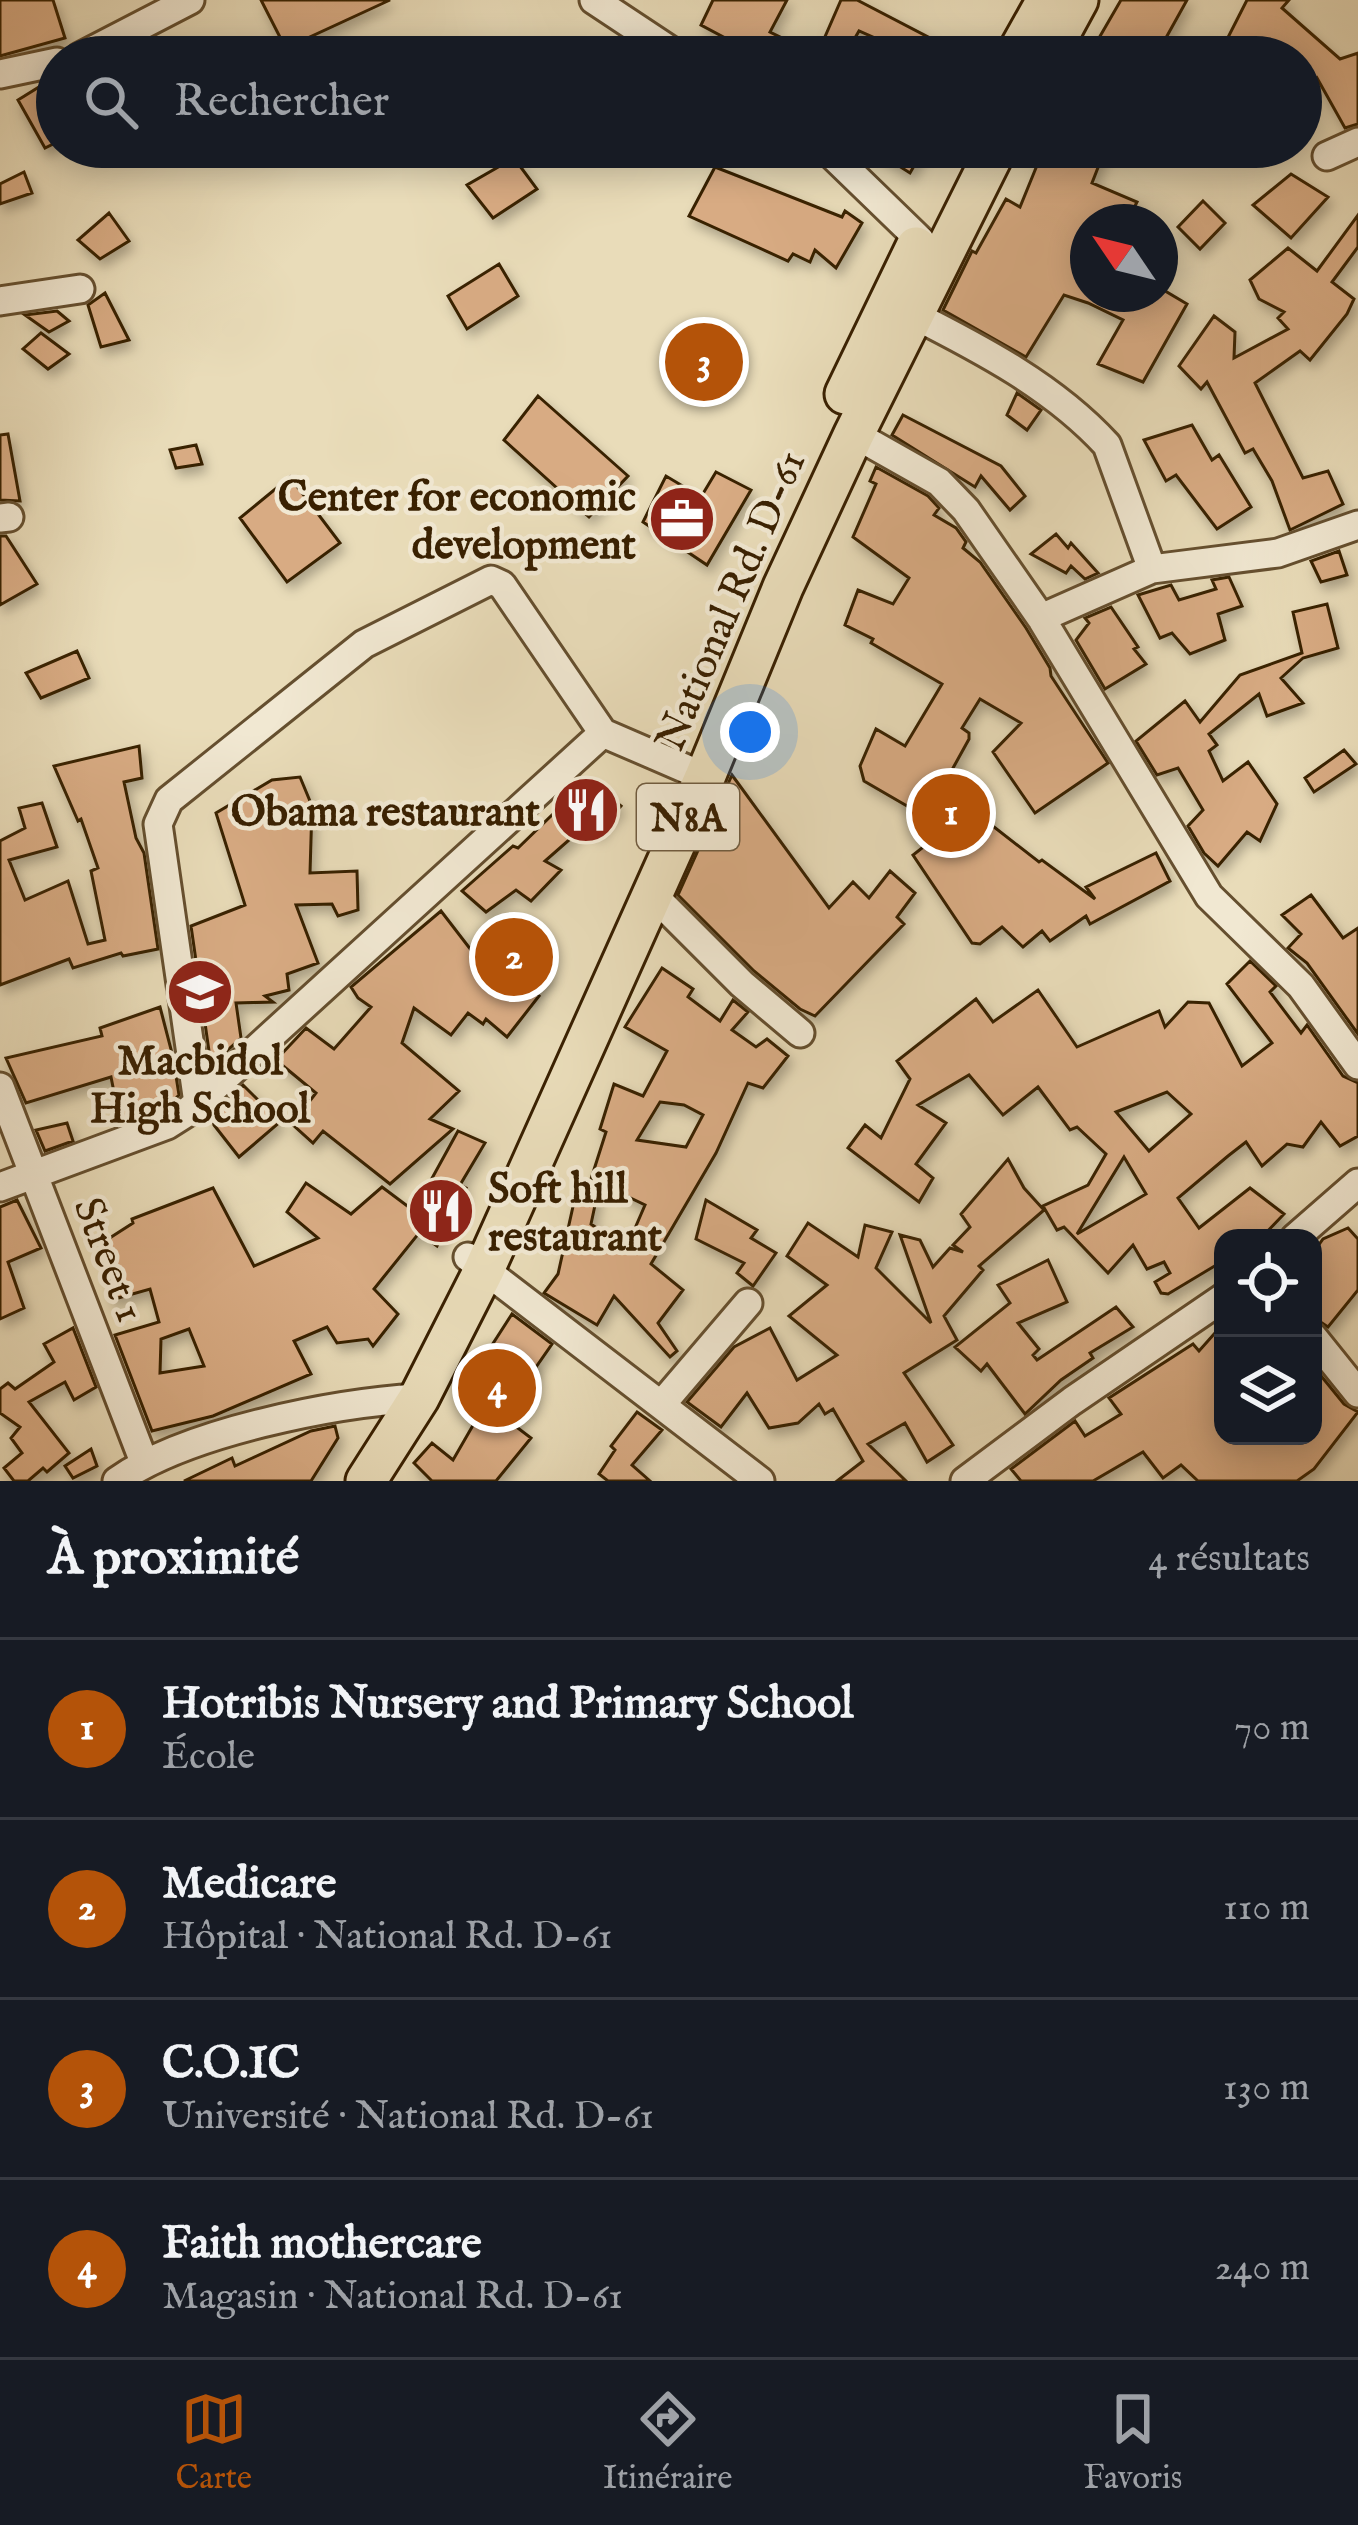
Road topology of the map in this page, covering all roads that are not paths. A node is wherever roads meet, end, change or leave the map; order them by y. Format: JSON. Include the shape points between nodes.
{"nodes":[{"id":1,"x":190,"y":0,"type":"edge"},
{"id":2,"x":594,"y":0,"type":"edge"},
{"id":3,"x":1047,"y":0,"type":"edge"},
{"id":4,"x":1078,"y":0,"type":"edge"},
{"id":5,"x":121,"y":36,"type":"edge"},
{"id":6,"x":648,"y":36,"type":"edge"},
{"id":7,"x":1027,"y":36,"type":"edge"},
{"id":8,"x":1058,"y":36,"type":"edge"},
{"id":9,"x":36,"y":66,"type":"edge"},
{"id":10,"x":0,"y":74,"type":"edge"},
{"id":11,"x":1358,"y":142,"type":"edge"},
{"id":12,"x":1327,"y":156,"type":"dead end"},
{"id":13,"x":846,"y":168,"type":"edge"},
{"id":14,"x":957,"y":168,"type":"edge"},
{"id":15,"x":986,"y":168,"type":"edge"},
{"id":16,"x":920,"y":240,"type":"junction"},
{"id":17,"x":80,"y":290,"type":"dead end"},
{"id":18,"x":0,"y":302,"type":"edge"},
{"id":19,"x":912,"y":314,"type":"junction"},
{"id":20,"x":854,"y":434,"type":"junction"},
{"id":21,"x":1358,"y":525,"type":"edge"},
{"id":22,"x":1152,"y":568,"type":"junction"},
{"id":23,"x":1041,"y":618,"type":"junction"},
{"id":24,"x":603,"y":734,"type":"junction"},
{"id":25,"x":693,"y":772,"type":"junction"},
{"id":26,"x":653,"y":895,"type":"junction"},
{"id":27,"x":800,"y":1033,"type":"dead end"},
{"id":28,"x":1358,"y":1065,"type":"edge"},
{"id":29,"x":0,"y":1087,"type":"edge"},
{"id":30,"x":198,"y":1103,"type":"junction"},
{"id":31,"x":33,"y":1174,"type":"junction"},
{"id":32,"x":1358,"y":1183,"type":"edge"},
{"id":33,"x":0,"y":1187,"type":"edge"},
{"id":34,"x":1304,"y":1229,"type":"edge"},
{"id":35,"x":476,"y":1263,"type":"junction"},
{"id":36,"x":748,"y":1304,"type":"dead end"},
{"id":37,"x":1214,"y":1305,"type":"edge"},
{"id":38,"x":1322,"y":1348,"type":"edge"},
{"id":39,"x":1358,"y":1393,"type":"edge"},
{"id":40,"x":406,"y":1399,"type":"junction"},
{"id":41,"x":661,"y":1405,"type":"junction"},
{"id":42,"x":143,"y":1462,"type":"junction"},
{"id":43,"x":999,"y":1471,"type":"edge"},
{"id":44,"x":117,"y":1481,"type":"edge"},
{"id":45,"x":339,"y":1481,"type":"edge"},
{"id":46,"x":366,"y":1481,"type":"edge"},
{"id":47,"x":760,"y":1481,"type":"edge"},
{"id":48,"x":965,"y":1481,"type":"edge"}],
"edges":[{"from":1,"to":5,"type":"street"},
{"from":2,"to":6,"type":"street"},
{"from":3,"to":7,"type":"highway"},
{"from":4,"to":8,"type":"highway"},
{"from":9,"to":10,"type":"street"},
{"from":11,"to":12,"type":"street"},
{"from":13,"to":16,"type":"street"},
{"from":14,"to":16,"type":"highway","name":"National Rd. D-61","number":"N8A"},
{"from":15,"to":19,"type":"highway","name":"National Rd. D-61","number":"N8A"},
{"from":16,"to":25,"type":"highway","name":"National Rd. D-61","number":"N8A","via":[[852,377]]},
{"from":17,"to":18,"type":"street"},
{"from":19,"to":20,"type":"highway","name":"National Rd. D-61","number":"N8A"},
{"from":19,"to":22,"type":"street","via":[[1007,365],[1094,431],[1107,445]]},
{"from":20,"to":23,"type":"street","via":[[951,492]]},
{"from":20,"to":25,"type":"highway","name":"National Rd. D-61","number":"N8A"},
{"from":21,"to":22,"type":"street","via":[[1278,553]]},
{"from":22,"to":23,"type":"street"},
{"from":23,"to":28,"type":"street","via":[[1218,907],[1300,986]]},
{"from":24,"to":25,"type":"street"},
{"from":24,"to":30,"type":"street"},
{"from":24,"to":30,"type":"street","via":[[502,585],[490,580],[364,644],[169,800],[158,824]]},
{"from":25,"to":26,"type":"highway","name":"National Rd. D-61","number":"N8A"},
{"from":25,"to":35,"type":"highway","name":"National Rd. D-61","number":"N8A"},
{"from":26,"to":27,"type":"street"},
{"from":26,"to":35,"type":"highway","name":"National Rd. D-61","number":"N8A"},
{"from":29,"to":31,"type":"street","name":"Street 1"},
{"from":30,"to":31,"type":"street","via":[[167,1125]]},
{"from":31,"to":33,"type":"street"},
{"from":31,"to":42,"type":"street","name":"Street 1"},
{"from":32,"to":34,"type":"street"},
{"from":35,"to":40,"type":"highway","name":"National Rd. D-61","number":"N8A"},
{"from":35,"to":41,"type":"street"},
{"from":36,"to":41,"type":"street"},
{"from":37,"to":43,"type":"street"},
{"from":38,"to":39,"type":"street"},
{"from":40,"to":42,"type":"street","via":[[228,1431]]},
{"from":40,"to":45,"type":"highway","name":"National Rd. D-61","number":"N8A"},
{"from":40,"to":46,"type":"highway","name":"National Rd. D-61","number":"N8A"},
{"from":41,"to":47,"type":"street"},
{"from":42,"to":44,"type":"street"},
{"from":43,"to":48,"type":"street"}]}
